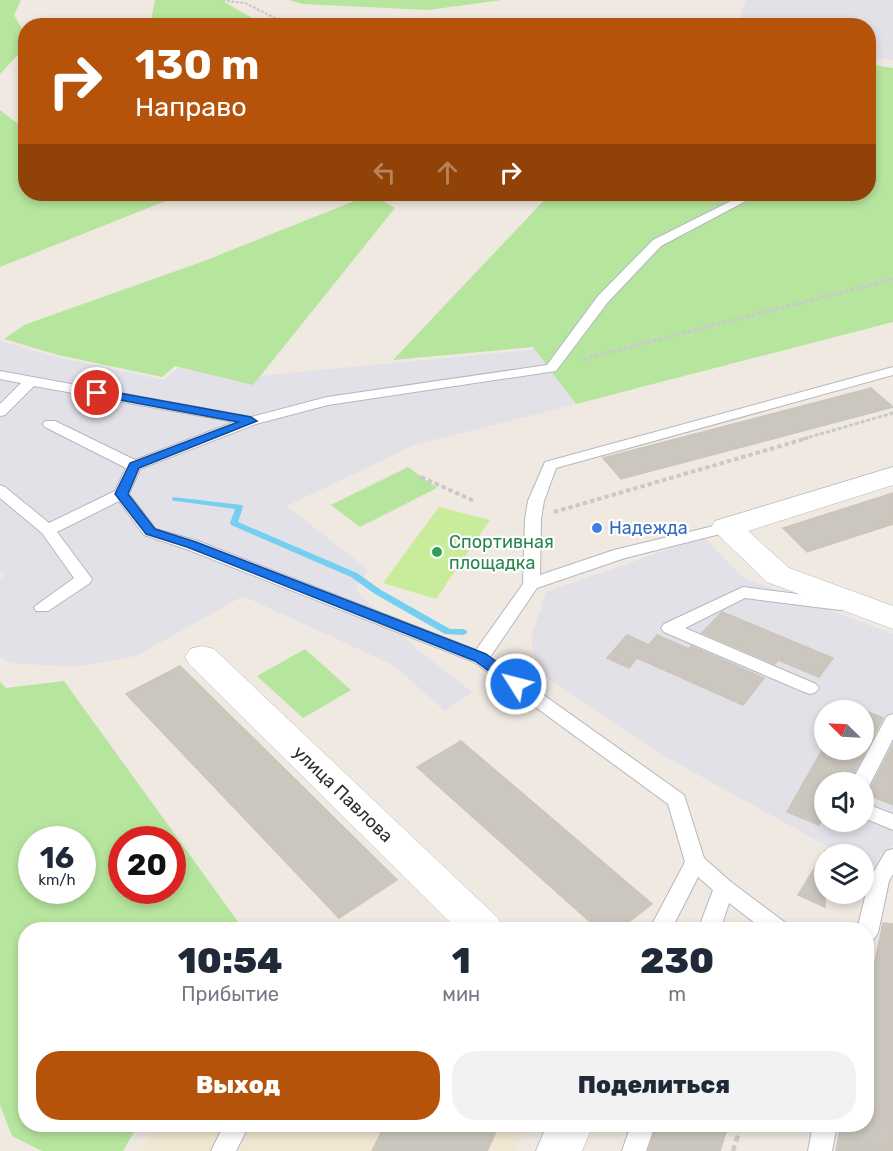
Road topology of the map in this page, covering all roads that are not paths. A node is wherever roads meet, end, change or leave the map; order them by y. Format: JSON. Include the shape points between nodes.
{"nodes":[{"id":1,"x":739,"y":201,"type":"edge"},
{"id":2,"x":886,"y":373,"type":"edge"},
{"id":3,"x":0,"y":375,"type":"edge"},
{"id":4,"x":31,"y":381,"type":"junction"},
{"id":5,"x":893,"y":386,"type":"edge"},
{"id":6,"x":0,"y":412,"type":"edge"},
{"id":7,"x":251,"y":421,"type":"junction"},
{"id":8,"x":50,"y":424,"type":"dead end"},
{"id":9,"x":134,"y":466,"type":"junction"},
{"id":10,"x":893,"y":476,"type":"edge"},
{"id":11,"x":0,"y":490,"type":"edge"},
{"id":12,"x":121,"y":494,"type":"junction"},
{"id":13,"x":726,"y":528,"type":"junction"},
{"id":14,"x":48,"y":530,"type":"junction"},
{"id":15,"x":531,"y":584,"type":"junction"},
{"id":16,"x":893,"y":595,"type":"edge"},
{"id":17,"x":861,"y":606,"type":"junction"},
{"id":18,"x":42,"y":607,"type":"dead end"},
{"id":19,"x":893,"y":618,"type":"edge"},
{"id":20,"x":202,"y":657,"type":"dead end"},
{"id":21,"x":480,"y":658,"type":"junction"},
{"id":22,"x":810,"y":688,"type":"dead end"},
{"id":23,"x":893,"y":721,"type":"edge"},
{"id":24,"x":867,"y":772,"type":"edge"},
{"id":25,"x":874,"y":814,"type":"edge"},
{"id":26,"x":893,"y":822,"type":"edge"},
{"id":27,"x":893,"y":856,"type":"edge"},
{"id":28,"x":694,"y":862,"type":"junction"},
{"id":29,"x":724,"y":888,"type":"junction"},
{"id":30,"x":476,"y":922,"type":"edge"},
{"id":31,"x":664,"y":922,"type":"edge"},
{"id":32,"x":713,"y":922,"type":"edge"},
{"id":33,"x":769,"y":922,"type":"edge"},
{"id":34,"x":869,"y":922,"type":"edge"},
{"id":35,"x":233,"y":1132,"type":"edge"},
{"id":36,"x":567,"y":1132,"type":"edge"},
{"id":37,"x":641,"y":1132,"type":"edge"},
{"id":38,"x":824,"y":1132,"type":"edge"},
{"id":39,"x":223,"y":1151,"type":"edge"},
{"id":40,"x":560,"y":1151,"type":"edge"},
{"id":41,"x":634,"y":1151,"type":"edge"},
{"id":42,"x":820,"y":1151,"type":"edge"}],
"edges":[{"from":1,"to":7,"type":"lane","via":[[657,243],[603,299],[551,368],[327,401]]},
{"from":2,"to":5,"type":"lane"},
{"from":2,"to":15,"type":"lane","via":[[550,465],[532,519]]},
{"from":3,"to":4,"type":"lane"},
{"from":4,"to":6,"type":"lane"},
{"from":4,"to":7,"type":"lane"},
{"from":7,"to":9,"type":"lane"},
{"from":8,"to":9,"type":"lane"},
{"from":9,"to":12,"type":"lane"},
{"from":10,"to":13,"type":"street"},
{"from":11,"to":14,"type":"lane"},
{"from":12,"to":14,"type":"lane"},
{"from":12,"to":21,"type":"lane","via":[[150,532],[192,544]]},
{"from":13,"to":15,"type":"lane","via":[[620,554]]},
{"from":13,"to":17,"type":"street","via":[[778,575]]},
{"from":14,"to":18,"type":"lane","via":[[84,579]]},
{"from":15,"to":21,"type":"lane"},
{"from":16,"to":17,"type":"street"},
{"from":17,"to":19,"type":"street"},
{"from":17,"to":22,"type":"lane","via":[[743,592],[670,628]]},
{"from":20,"to":30,"type":"street","name":"улица Павлова"},
{"from":21,"to":28,"type":"lane","via":[[677,800]]},
{"from":23,"to":24,"type":"lane"},
{"from":25,"to":26,"type":"lane"},
{"from":27,"to":34,"type":"lane","via":[[879,880]]},
{"from":28,"to":29,"type":"lane"},
{"from":28,"to":31,"type":"lane"},
{"from":29,"to":32,"type":"lane"},
{"from":29,"to":33,"type":"lane"},
{"from":35,"to":39,"type":"lane"},
{"from":36,"to":40,"type":"street"},
{"from":37,"to":41,"type":"lane"},
{"from":38,"to":42,"type":"lane"}]}
